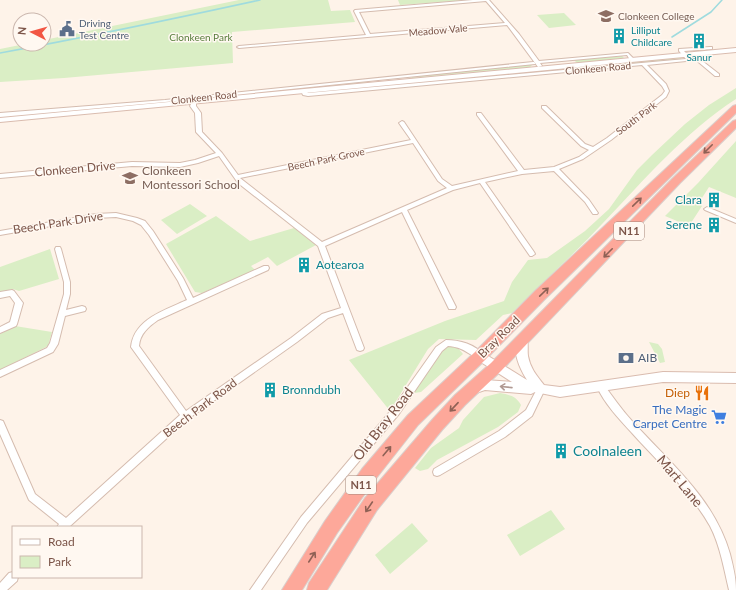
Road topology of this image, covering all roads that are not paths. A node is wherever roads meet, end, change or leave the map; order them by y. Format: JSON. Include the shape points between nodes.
{"nodes":[{"id":1,"x":487,"y":0,"type":"edge"},
{"id":2,"x":508,"y":24,"type":"junction"},
{"id":3,"x":368,"y":36,"type":"junction"},
{"id":4,"x":239,"y":47,"type":"dead end"},
{"id":5,"x":710,"y":48,"type":"dead end"},
{"id":6,"x":736,"y":50,"type":"edge"},
{"id":7,"x":684,"y":54,"type":"junction"},
{"id":8,"x":707,"y":58,"type":"dead end"},
{"id":9,"x":697,"y":59,"type":"junction"},
{"id":10,"x":690,"y":60,"type":"junction"},
{"id":11,"x":532,"y":63,"type":"dead end"},
{"id":12,"x":643,"y":64,"type":"junction"},
{"id":13,"x":541,"y":65,"type":"junction"},
{"id":14,"x":503,"y":74,"type":"junction"},
{"id":15,"x":717,"y":75,"type":"dead end"},
{"id":16,"x":409,"y":77,"type":"junction"},
{"id":17,"x":303,"y":91,"type":"junction"},
{"id":18,"x":260,"y":93,"type":"junction"},
{"id":19,"x":194,"y":103,"type":"junction"},
{"id":20,"x":544,"y":107,"type":"dead end"},
{"id":21,"x":736,"y":108,"type":"edge"},
{"id":22,"x":479,"y":114,"type":"dead end"},
{"id":23,"x":0,"y":115,"type":"edge"},
{"id":24,"x":0,"y":120,"type":"edge"},
{"id":25,"x":736,"y":122,"type":"edge"},
{"id":26,"x":402,"y":123,"type":"dead end"},
{"id":27,"x":414,"y":141,"type":"junction"},
{"id":28,"x":592,"y":149,"type":"junction"},
{"id":29,"x":220,"y":154,"type":"junction"},
{"id":30,"x":555,"y":169,"type":"junction"},
{"id":31,"x":522,"y":172,"type":"junction"},
{"id":32,"x":0,"y":176,"type":"edge"},
{"id":33,"x":238,"y":177,"type":"junction"},
{"id":34,"x":482,"y":182,"type":"junction"},
{"id":35,"x":451,"y":188,"type":"junction"},
{"id":36,"x":707,"y":209,"type":"dead end"},
{"id":37,"x":404,"y":210,"type":"junction"},
{"id":38,"x":595,"y":213,"type":"dead end"},
{"id":39,"x":736,"y":221,"type":"edge"},
{"id":40,"x":0,"y":233,"type":"edge"},
{"id":41,"x":321,"y":245,"type":"junction"},
{"id":42,"x":58,"y":250,"type":"dead end"},
{"id":43,"x":532,"y":254,"type":"dead end"},
{"id":44,"x":266,"y":268,"type":"dead end"},
{"id":45,"x":0,"y":295,"type":"edge"},
{"id":46,"x":191,"y":301,"type":"junction"},
{"id":47,"x":452,"y":307,"type":"dead end"},
{"id":48,"x":82,"y":309,"type":"dead end"},
{"id":49,"x":345,"y":309,"type":"junction"},
{"id":50,"x":63,"y":314,"type":"junction"},
{"id":51,"x":0,"y":330,"type":"edge"},
{"id":52,"x":522,"y":340,"type":"junction"},
{"id":53,"x":360,"y":348,"type":"dead end"},
{"id":54,"x":480,"y":356,"type":"junction"},
{"id":55,"x":496,"y":368,"type":"junction"},
{"id":56,"x":0,"y":374,"type":"edge"},
{"id":57,"x":736,"y":378,"type":"edge"},
{"id":58,"x":601,"y":387,"type":"junction"},
{"id":59,"x":472,"y":389,"type":"junction"},
{"id":60,"x":541,"y":389,"type":"junction"},
{"id":61,"x":185,"y":416,"type":"junction"},
{"id":62,"x":0,"y":424,"type":"edge"},
{"id":63,"x":437,"y":472,"type":"dead end"},
{"id":64,"x":64,"y":525,"type":"edge"},
{"id":65,"x":12,"y":577,"type":"edge"},
{"id":66,"x":0,"y":590,"type":"edge"},
{"id":67,"x":255,"y":590,"type":"edge"},
{"id":68,"x":291,"y":590,"type":"edge"},
{"id":69,"x":316,"y":590,"type":"edge"},
{"id":70,"x":734,"y":590,"type":"edge"}],
"edges":[{"from":1,"to":2,"type":"street"},
{"from":1,"to":3,"type":"street","via":[[356,11]]},
{"from":2,"to":3,"type":"street","name":"Meadow Vale"},
{"from":2,"to":13,"type":"street"},
{"from":3,"to":4,"type":"street","name":"Meadow Vale"},
{"from":5,"to":7,"type":"street","via":[[680,50]]},
{"from":6,"to":7,"type":"main road","name":"Clonkeen Road"},
{"from":7,"to":10,"type":"street"},
{"from":7,"to":13,"type":"main road","name":"Clonkeen Road"},
{"from":8,"to":9,"type":"street","name":"Clonkeen Road"},
{"from":9,"to":10,"type":"street","name":"Clonkeen Road"},
{"from":9,"to":15,"type":"street"},
{"from":10,"to":12,"type":"street","name":"Clonkeen Road"},
{"from":11,"to":16,"type":"street","name":"Clonkeen Road"},
{"from":12,"to":14,"type":"street","name":"Clonkeen Road"},
{"from":12,"to":28,"type":"street","name":"South Park","via":[[667,91],[658,102]]},
{"from":13,"to":14,"type":"main road","name":"Clonkeen Road"},
{"from":14,"to":16,"type":"main road","name":"Clonkeen Road"},
{"from":14,"to":17,"type":"street","name":"Clonkeen Road","via":[[308,95]]},
{"from":16,"to":17,"type":"main road","name":"Clonkeen Road"},
{"from":16,"to":18,"type":"street","name":"Clonkeen Road"},
{"from":17,"to":18,"type":"main road","name":"Clonkeen Road"},
{"from":18,"to":19,"type":"main road","name":"Clonkeen Road"},
{"from":18,"to":23,"type":"street","name":"Clonkeen Road"},
{"from":19,"to":24,"type":"main road","name":"Clonkeen Road"},
{"from":19,"to":29,"type":"street","via":[[193,106],[198,112],[199,132]]},
{"from":20,"to":28,"type":"street","via":[[583,145]]},
{"from":54,"to":21,"type":"highway","name":"Bray Road","number":"N11","one_way":true,"via":[[540,295]]},
{"from":22,"to":31,"type":"street"},
{"from":25,"to":52,"type":"highway","name":"Bray Road","number":"N11","one_way":true},
{"from":26,"to":27,"type":"street"},
{"from":27,"to":33,"type":"street","name":"Beech Park Grove"},
{"from":27,"to":35,"type":"street","via":[[440,180]]},
{"from":28,"to":30,"type":"street","name":"South Park","via":[[581,158]]},
{"from":29,"to":32,"type":"street","name":"Clonkeen Drive","via":[[180,165],[132,164]]},
{"from":29,"to":33,"type":"street"},
{"from":30,"to":31,"type":"street","name":"South Park"},
{"from":30,"to":38,"type":"street","via":[[587,201]]},
{"from":31,"to":34,"type":"street","name":"South Park"},
{"from":33,"to":41,"type":"street","via":[[240,182]]},
{"from":34,"to":35,"type":"street","name":"South Park"},
{"from":34,"to":43,"type":"street"},
{"from":35,"to":37,"type":"street","name":"South Park"},
{"from":36,"to":39,"type":"street"},
{"from":37,"to":41,"type":"street","name":"South Park"},
{"from":37,"to":47,"type":"street"},
{"from":40,"to":46,"type":"street","name":"Beech Park Drive","via":[[96,216],[116,215],[135,220],[143,223],[152,233],[182,280]]},
{"from":41,"to":49,"type":"street"},
{"from":42,"to":50,"type":"street","via":[[67,282]]},
{"from":44,"to":46,"type":"street"},
{"from":45,"to":51,"type":"street","via":[[12,293],[19,303],[13,324]]},
{"from":46,"to":61,"type":"street","via":[[155,318],[143,327],[135,341],[140,356]]},
{"from":48,"to":50,"type":"street"},
{"from":49,"to":53,"type":"street"},
{"from":49,"to":61,"type":"street","name":"Beech Park Road","via":[[325,316]]},
{"from":50,"to":56,"type":"street","via":[[50,350]]},
{"from":52,"to":55,"type":"highway","name":"Bray Road","number":"N11"},
{"from":52,"to":60,"type":"main road","via":[[523,363]]},
{"from":54,"to":55,"type":"main road","name":"Old Bray Road"},
{"from":54,"to":67,"type":"street","name":"Old Bray Road","via":[[465,345],[456,343],[446,343],[439,349],[396,411],[304,520]]},
{"from":68,"to":54,"type":"highway","name":"Bray Road","number":"N11","one_way":true,"via":[[368,475],[413,420]]},
{"from":55,"to":59,"type":"highway","name":"Bray Road","number":"N11"},
{"from":55,"to":60,"type":"main road","name":"Old Bray Road","via":[[524,384]]},
{"from":57,"to":58,"type":"main road","name":"Old Bray Road","via":[[663,377]]},
{"from":58,"to":60,"type":"main road","name":"Old Bray Road","via":[[560,392]]},
{"from":58,"to":70,"type":"street","name":"Mart Lane","via":[[616,408],[704,508],[720,540]]},
{"from":60,"to":59,"type":"main road","one_way":true,"via":[[485,385]]},
{"from":59,"to":69,"type":"highway","name":"Bray Road","number":"N11","one_way":true,"via":[[437,425],[371,504]]},
{"from":60,"to":63,"type":"street","via":[[529,413],[502,434]]},
{"from":61,"to":64,"type":"street","name":"Beech Park Road"},
{"from":62,"to":64,"type":"street","name":"Beech Park Road","via":[[32,497]]},
{"from":65,"to":66,"type":"street"}]}
